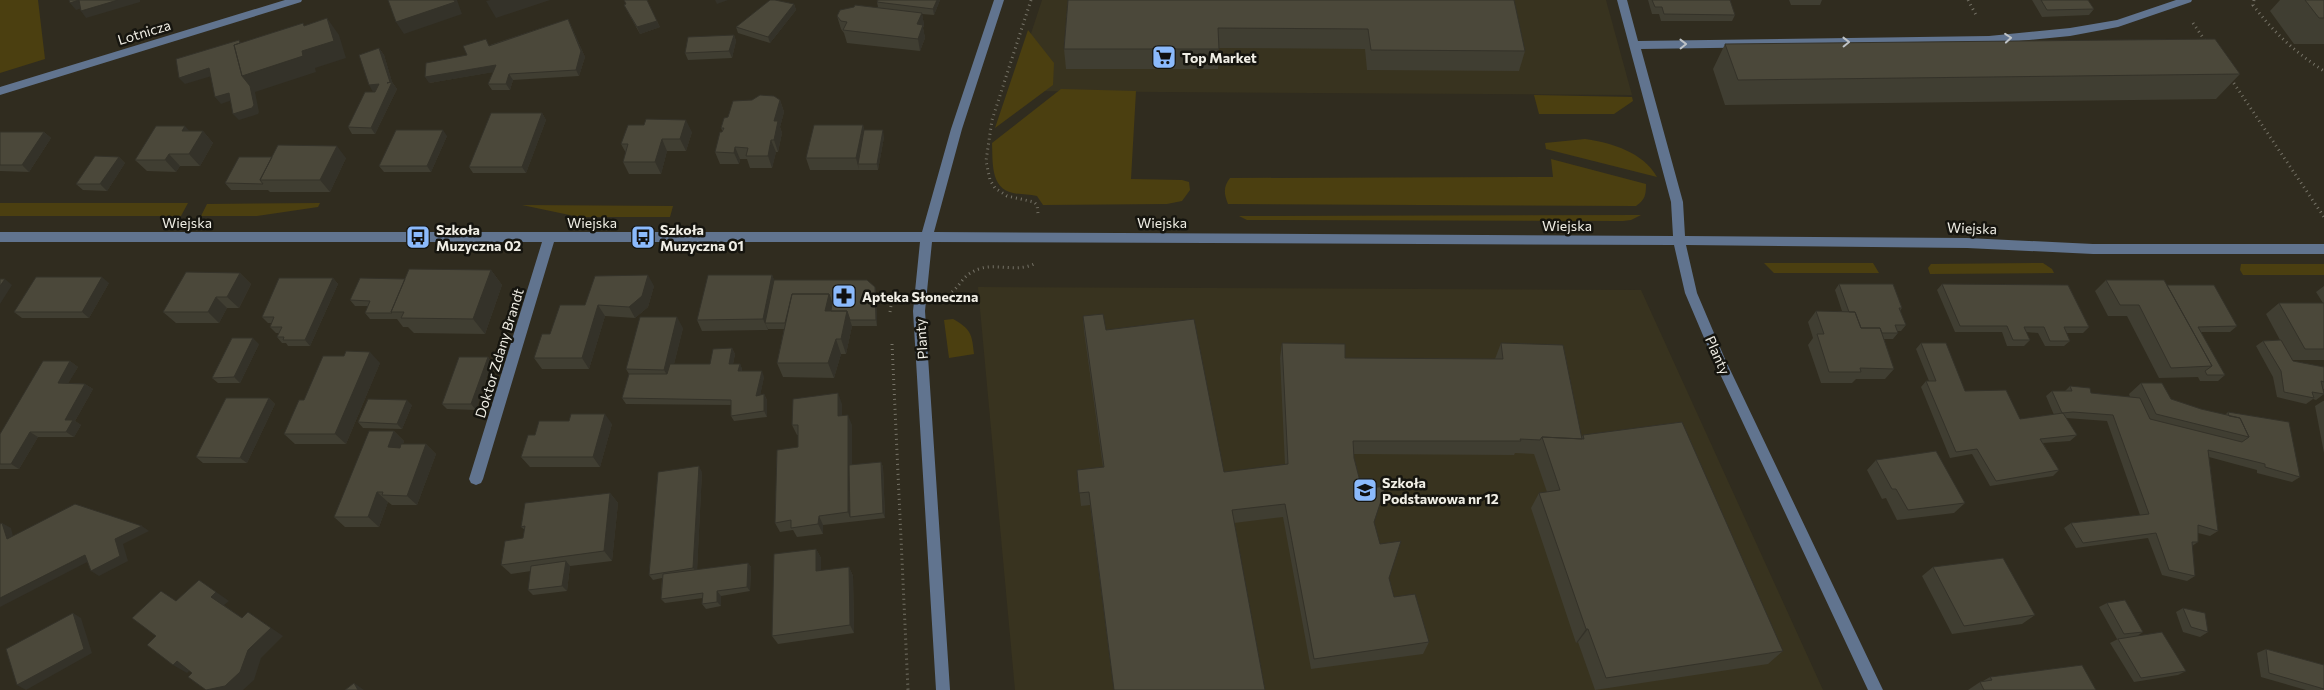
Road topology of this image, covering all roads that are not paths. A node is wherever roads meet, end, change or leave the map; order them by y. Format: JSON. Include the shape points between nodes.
{"nodes":[{"id":1,"x":297,"y":0,"type":"edge"},
{"id":2,"x":999,"y":0,"type":"edge"},
{"id":3,"x":1622,"y":0,"type":"edge"},
{"id":4,"x":2183,"y":1,"type":"edge"},
{"id":5,"x":1635,"y":45,"type":"junction"},
{"id":6,"x":0,"y":91,"type":"edge"},
{"id":7,"x":550,"y":236,"type":"junction"},
{"id":8,"x":0,"y":237,"type":"edge"},
{"id":9,"x":926,"y":238,"type":"junction"},
{"id":10,"x":1679,"y":241,"type":"junction"},
{"id":11,"x":2324,"y":248,"type":"edge"},
{"id":12,"x":476,"y":479,"type":"dead end"},
{"id":13,"x":943,"y":690,"type":"edge"},
{"id":14,"x":1876,"y":690,"type":"edge"}],
"edges":[{"from":1,"to":6,"type":"street","name":"Lotnicza"},
{"from":2,"to":9,"type":"street","name":"Planty","via":[[960,114]]},
{"from":3,"to":5,"type":"street","name":"Planty"},
{"from":5,"to":4,"type":"street","one_way":true,"via":[[1989,40],[2070,32],[2118,23]]},
{"from":5,"to":10,"type":"street","name":"Planty","via":[[1677,202]]},
{"from":7,"to":8,"type":"street","name":"Wiejska"},
{"from":7,"to":9,"type":"street","name":"Wiejska"},
{"from":7,"to":12,"type":"street","name":"Doktor Zdany Brandt"},
{"from":9,"to":10,"type":"street","name":"Wiejska"},
{"from":9,"to":13,"type":"street","name":"Planty","via":[[920,296]]},
{"from":10,"to":11,"type":"street","name":"Wiejska","via":[[1967,243],[2093,248]]},
{"from":10,"to":14,"type":"street","name":"Planty","via":[[1691,293],[1719,359]]}]}
